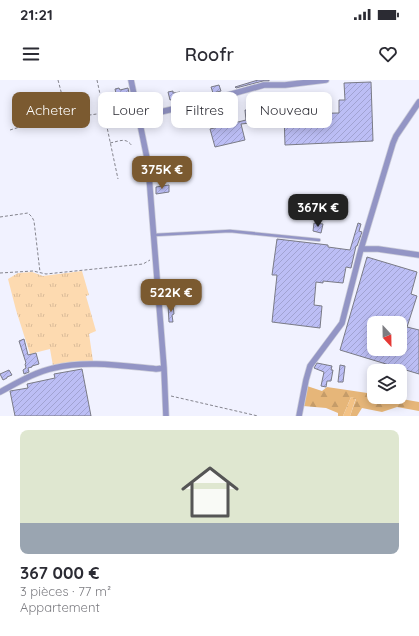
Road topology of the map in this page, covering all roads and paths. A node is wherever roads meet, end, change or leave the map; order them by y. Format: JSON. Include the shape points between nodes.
{"nodes":[{"id":1,"x":58,"y":80,"type":"edge"},
{"id":2,"x":96,"y":80,"type":"edge"},
{"id":3,"x":131,"y":80,"type":"edge"},
{"id":4,"x":326,"y":80,"type":"edge"},
{"id":5,"x":61,"y":92,"type":"edge"},
{"id":6,"x":99,"y":92,"type":"edge"},
{"id":7,"x":134,"y":92,"type":"edge"},
{"id":8,"x":419,"y":102,"type":"edge"},
{"id":9,"x":163,"y":111,"type":"edge"},
{"id":10,"x":17,"y":128,"type":"edge"},
{"id":11,"x":107,"y":128,"type":"edge"},
{"id":12,"x":141,"y":128,"type":"edge"},
{"id":13,"x":10,"y":130,"type":"dead end"},
{"id":14,"x":110,"y":143,"type":"junction"},
{"id":15,"x":132,"y":146,"type":"dead end"},
{"id":16,"x":118,"y":179,"type":"dead end"},
{"id":17,"x":0,"y":217,"type":"edge"},
{"id":18,"x":153,"y":234,"type":"junction"},
{"id":19,"x":320,"y":240,"type":"dead end"},
{"id":20,"x":361,"y":249,"type":"junction"},
{"id":21,"x":419,"y":255,"type":"edge"},
{"id":22,"x":155,"y":258,"type":"junction"},
{"id":23,"x":0,"y":273,"type":"edge"},
{"id":24,"x":40,"y":273,"type":"junction"},
{"id":25,"x":164,"y":368,"type":"junction"},
{"id":26,"x":0,"y":392,"type":"edge"},
{"id":27,"x":165,"y":394,"type":"junction"},
{"id":28,"x":166,"y":416,"type":"edge"},
{"id":29,"x":258,"y":416,"type":"edge"},
{"id":30,"x":299,"y":416,"type":"edge"}],
"edges":[{"from":1,"to":5,"type":"path"},
{"from":2,"to":6,"type":"path"},
{"from":3,"to":7,"type":"street"},
{"from":4,"to":9,"type":"street","via":[[264,85]]},
{"from":8,"to":20,"type":"street","via":[[393,143]]},
{"from":10,"to":13,"type":"path"},
{"from":11,"to":14,"type":"path"},
{"from":12,"to":18,"type":"street","via":[[148,163]]},
{"from":14,"to":15,"type":"path","via":[[125,140]]},
{"from":14,"to":16,"type":"path"},
{"from":17,"to":24,"type":"path","via":[[28,213],[32,217]]},
{"from":18,"to":19,"type":"lane","via":[[230,231]]},
{"from":18,"to":22,"type":"street"},
{"from":20,"to":21,"type":"street"},
{"from":20,"to":30,"type":"street","via":[[342,323],[310,366]]},
{"from":22,"to":24,"type":"path","via":[[143,264]]},
{"from":22,"to":25,"type":"street"},
{"from":23,"to":24,"type":"path"},
{"from":25,"to":26,"type":"street","via":[[96,364],[60,367],[30,376]]},
{"from":25,"to":27,"type":"street"},
{"from":27,"to":28,"type":"street"},
{"from":27,"to":29,"type":"path"}]}
